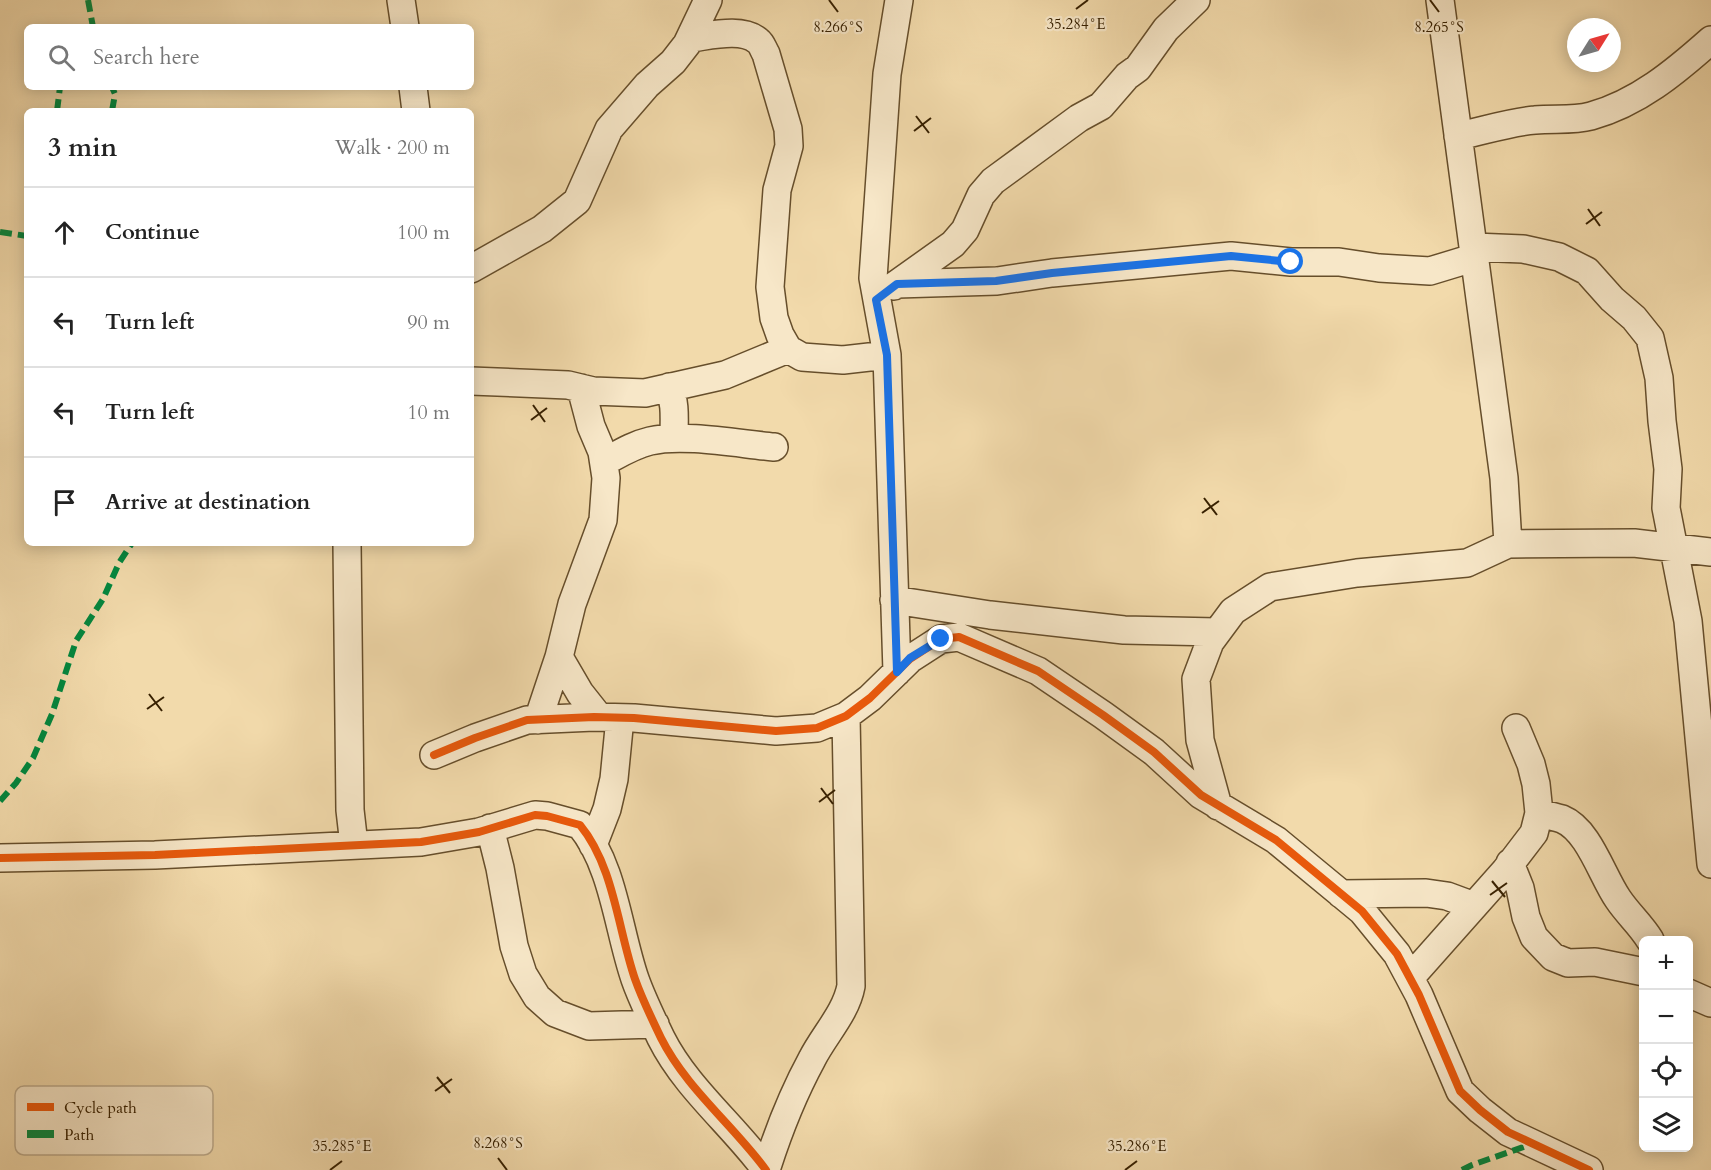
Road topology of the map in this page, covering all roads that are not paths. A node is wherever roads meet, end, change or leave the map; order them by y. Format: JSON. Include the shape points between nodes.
{"nodes":[{"id":1,"x":401,"y":0,"type":"edge"},
{"id":2,"x":708,"y":0,"type":"edge"},
{"id":3,"x":899,"y":0,"type":"edge"},
{"id":4,"x":1196,"y":0,"type":"edge"},
{"id":5,"x":1440,"y":0,"type":"edge"},
{"id":6,"x":405,"y":24,"type":"edge"},
{"id":7,"x":690,"y":38,"type":"junction"},
{"id":8,"x":1711,"y":40,"type":"edge"},
{"id":9,"x":413,"y":90,"type":"edge"},
{"id":10,"x":416,"y":108,"type":"edge"},
{"id":11,"x":1458,"y":136,"type":"junction"},
{"id":12,"x":1475,"y":252,"type":"junction"},
{"id":13,"x":474,"y":267,"type":"edge"},
{"id":14,"x":887,"y":292,"type":"junction"},
{"id":15,"x":788,"y":350,"type":"junction"},
{"id":16,"x":887,"y":355,"type":"junction"},
{"id":17,"x":474,"y":381,"type":"edge"},
{"id":18,"x":669,"y":387,"type":"junction"},
{"id":19,"x":581,"y":388,"type":"junction"},
{"id":20,"x":674,"y":438,"type":"junction"},
{"id":21,"x":774,"y":447,"type":"dead end"},
{"id":22,"x":604,"y":462,"type":"junction"},
{"id":23,"x":1508,"y":544,"type":"junction"},
{"id":24,"x":347,"y":546,"type":"edge"},
{"id":25,"x":1674,"y":548,"type":"junction"},
{"id":26,"x":1711,"y":552,"type":"edge"},
{"id":27,"x":894,"y":600,"type":"junction"},
{"id":28,"x":1217,"y":632,"type":"junction"},
{"id":29,"x":559,"y":657,"type":"junction"},
{"id":30,"x":897,"y":672,"type":"junction"},
{"id":31,"x":846,"y":716,"type":"junction"},
{"id":32,"x":609,"y":718,"type":"junction"},
{"id":33,"x":538,"y":720,"type":"junction"},
{"id":34,"x":1516,"y":728,"type":"dead end"},
{"id":35,"x":434,"y":755,"type":"dead end"},
{"id":36,"x":1218,"y":806,"type":"junction"},
{"id":37,"x":1539,"y":813,"type":"junction"},
{"id":38,"x":490,"y":828,"type":"junction"},
{"id":39,"x":354,"y":845,"type":"junction"},
{"id":40,"x":593,"y":845,"type":"junction"},
{"id":41,"x":0,"y":858,"type":"edge"},
{"id":42,"x":1510,"y":863,"type":"junction"},
{"id":43,"x":1711,"y":864,"type":"edge"},
{"id":44,"x":1341,"y":894,"type":"junction"},
{"id":45,"x":1474,"y":906,"type":"junction"},
{"id":46,"x":1648,"y":936,"type":"edge"},
{"id":47,"x":1639,"y":971,"type":"edge"},
{"id":48,"x":1410,"y":978,"type":"junction"},
{"id":49,"x":1693,"y":995,"type":"edge"},
{"id":50,"x":1711,"y":1003,"type":"edge"},
{"id":51,"x":655,"y":1024,"type":"junction"},
{"id":52,"x":766,"y":1170,"type":"edge"},
{"id":53,"x":1589,"y":1170,"type":"edge"}],
"edges":[{"from":1,"to":6,"type":"street"},
{"from":2,"to":7,"type":"street"},
{"from":3,"to":14,"type":"street","via":[[887,74],[873,278]]},
{"from":4,"to":14,"type":"street","via":[[1101,106],[993,181],[981,195],[966,230]]},
{"from":5,"to":11,"type":"street"},
{"from":7,"to":13,"type":"street","via":[[673,63],[647,85],[609,129],[577,201],[542,230]]},
{"from":7,"to":15,"type":"street","via":[[750,36],[760,42],[766,54],[788,129],[789,146],[777,190],[770,287],[774,318]]},
{"from":8,"to":11,"type":"street","via":[[1654,87],[1623,105],[1589,116],[1534,120]]},
{"from":9,"to":10,"type":"street"},
{"from":11,"to":12,"type":"street"},
{"from":12,"to":14,"type":"street","via":[[1430,271],[1231,256]]},
{"from":12,"to":23,"type":"street","via":[[1504,478]]},
{"from":12,"to":25,"type":"street","via":[[1522,249],[1559,257],[1587,271],[1650,338],[1659,378],[1668,469],[1666,508]]},
{"from":14,"to":16,"type":"street"},
{"from":15,"to":16,"type":"street","via":[[802,357],[843,360]]},
{"from":15,"to":18,"type":"street","via":[[725,375]]},
{"from":16,"to":27,"type":"street"},
{"from":17,"to":19,"type":"street"},
{"from":18,"to":19,"type":"street","via":[[645,393],[592,392]]},
{"from":18,"to":20,"type":"street","via":[[674,398]]},
{"from":19,"to":22,"type":"street"},
{"from":20,"to":21,"type":"street"},
{"from":20,"to":22,"type":"street","via":[[640,444]]},
{"from":22,"to":29,"type":"street","via":[[603,520],[572,604]]},
{"from":23,"to":25,"type":"street","via":[[1634,543]]},
{"from":23,"to":28,"type":"street","via":[[1467,563],[1358,573],[1270,587],[1233,610]]},
{"from":24,"to":39,"type":"street","via":[[350,810]]},
{"from":25,"to":26,"type":"street"},
{"from":25,"to":43,"type":"street","via":[[1688,621]]},
{"from":27,"to":28,"type":"street","via":[[1124,630]]},
{"from":27,"to":30,"type":"street"},
{"from":28,"to":36,"type":"street","via":[[1196,679],[1200,740]]},
{"from":29,"to":32,"type":"street","via":[[580,693]]},
{"from":29,"to":33,"type":"street"},
{"from":30,"to":31,"type":"street"},
{"from":30,"to":36,"type":"street","via":[[910,658],[941,639],[959,637],[983,646],[1038,671],[1094,709],[1154,752]]},
{"from":31,"to":32,"type":"street","via":[[817,728],[776,731]]},
{"from":31,"to":52,"type":"street","via":[[849,998],[808,1067]]},
{"from":32,"to":33,"type":"street"},
{"from":32,"to":40,"type":"street","via":[[614,779]]},
{"from":33,"to":35,"type":"street","via":[[485,734]]},
{"from":34,"to":37,"type":"street","via":[[1531,764]]},
{"from":36,"to":44,"type":"street","via":[[1276,840]]},
{"from":37,"to":42,"type":"street","via":[[1534,833]]},
{"from":37,"to":46,"type":"street","via":[[1564,820],[1589,843],[1602,874]]},
{"from":38,"to":39,"type":"street","via":[[421,842]]},
{"from":38,"to":40,"type":"street","via":[[535,815],[547,816],[580,825]]},
{"from":38,"to":51,"type":"street","via":[[514,946],[523,974],[537,997],[555,1013],[589,1026]]},
{"from":39,"to":41,"type":"street"},
{"from":40,"to":51,"type":"street","via":[[612,891],[635,979]]},
{"from":42,"to":45,"type":"street"},
{"from":42,"to":47,"type":"street","via":[[1534,937],[1553,957],[1568,963],[1595,962]]},
{"from":44,"to":45,"type":"street","via":[[1426,893]]},
{"from":44,"to":48,"type":"street","via":[[1362,911],[1397,954]]},
{"from":45,"to":48,"type":"street"},
{"from":48,"to":53,"type":"street","via":[[1460,1091],[1508,1132]]},
{"from":49,"to":50,"type":"street"},
{"from":51,"to":52,"type":"street","via":[[687,1078]]}]}
